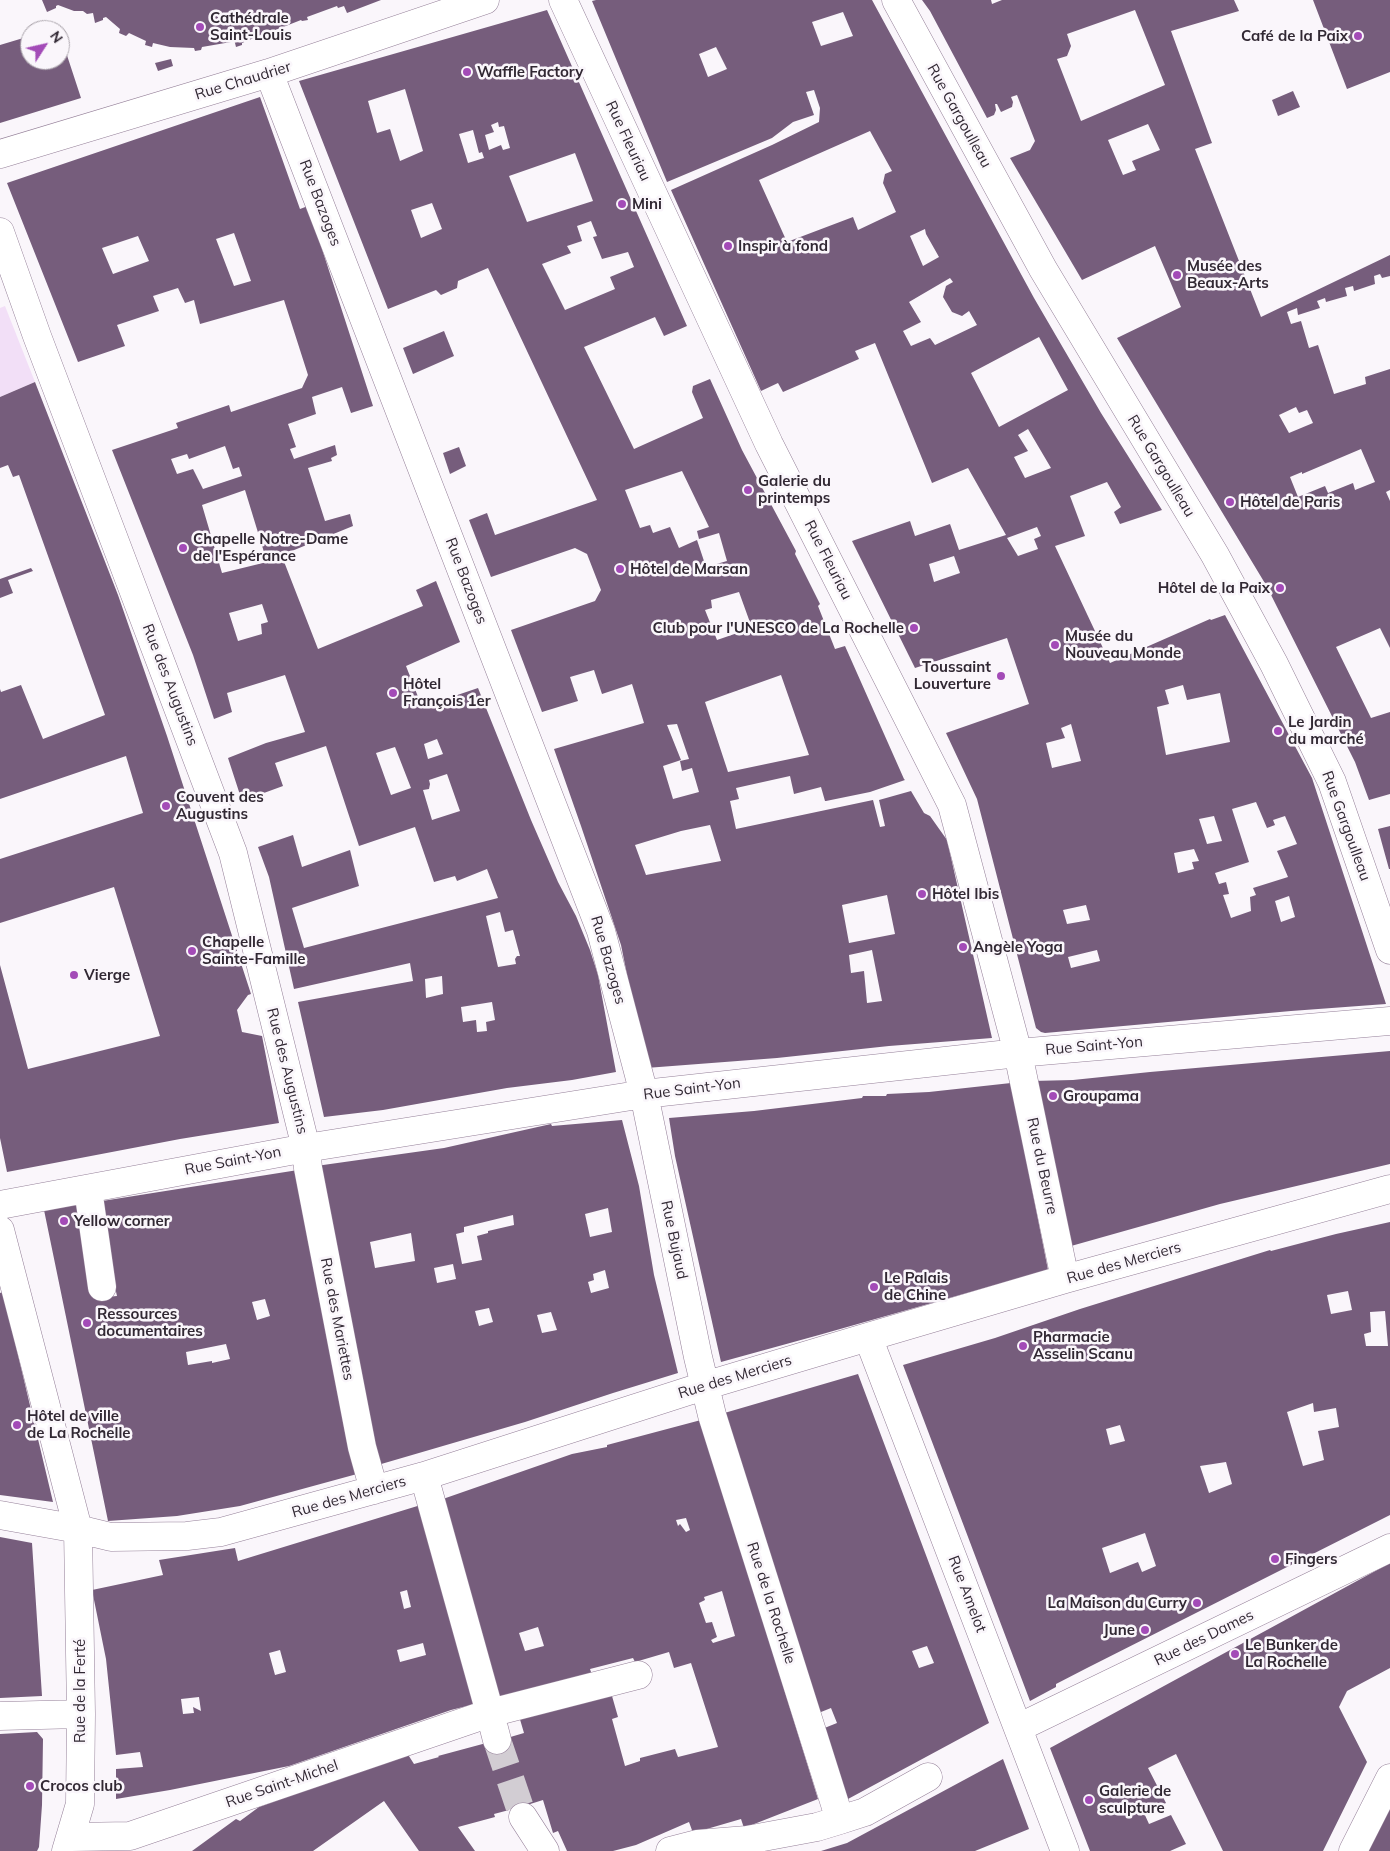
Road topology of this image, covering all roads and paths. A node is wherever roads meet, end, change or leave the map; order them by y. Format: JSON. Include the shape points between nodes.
{"nodes":[{"id":1,"x":485,"y":0,"type":"edge"},
{"id":2,"x":563,"y":0,"type":"edge"},
{"id":3,"x":896,"y":0,"type":"edge"},
{"id":4,"x":269,"y":73,"type":"junction"},
{"id":5,"x":0,"y":154,"type":"edge"},
{"id":6,"x":0,"y":232,"type":"edge"},
{"id":7,"x":1390,"y":950,"type":"edge"},
{"id":8,"x":1390,"y":1021,"type":"edge"},
{"id":9,"x":1018,"y":1053,"type":"junction"},
{"id":10,"x":644,"y":1094,"type":"junction"},
{"id":11,"x":306,"y":1148,"type":"junction"},
{"id":12,"x":88,"y":1189,"type":"junction"},
{"id":13,"x":1390,"y":1189,"type":"edge"},
{"id":14,"x":0,"y":1205,"type":"edge"},
{"id":15,"x":0,"y":1230,"type":"edge"},
{"id":16,"x":1065,"y":1279,"type":"junction"},
{"id":17,"x":102,"y":1287,"type":"dead end"},
{"id":18,"x":868,"y":1337,"type":"junction"},
{"id":19,"x":704,"y":1386,"type":"junction"},
{"id":20,"x":424,"y":1476,"type":"junction"},
{"id":21,"x":374,"y":1490,"type":"junction"},
{"id":22,"x":0,"y":1515,"type":"edge"},
{"id":23,"x":78,"y":1529,"type":"junction"},
{"id":24,"x":1390,"y":1548,"type":"edge"},
{"id":25,"x":638,"y":1676,"type":"dead end"},
{"id":26,"x":490,"y":1713,"type":"junction"},
{"id":27,"x":81,"y":1714,"type":"junction"},
{"id":28,"x":0,"y":1716,"type":"edge"},
{"id":29,"x":1018,"y":1728,"type":"junction"},
{"id":30,"x":497,"y":1740,"type":"tunnel mouth"},
{"id":31,"x":928,"y":1777,"type":"dead end"},
{"id":32,"x":1390,"y":1778,"type":"edge"},
{"id":33,"x":523,"y":1817,"type":"tunnel mouth"},
{"id":34,"x":840,"y":1820,"type":"junction"},
{"id":35,"x":69,"y":1844,"type":"edge"},
{"id":36,"x":545,"y":1851,"type":"edge"},
{"id":37,"x":670,"y":1851,"type":"edge"},
{"id":38,"x":1065,"y":1851,"type":"edge"},
{"id":39,"x":1353,"y":1851,"type":"edge"}],
"edges":[{"from":1,"to":4,"type":"street","name":"Rue Chaudrier"},
{"from":2,"to":9,"type":"street","name":"Rue Fleuriau","via":[[769,444],[952,805]]},
{"from":3,"to":7,"type":"street","name":"Rue Gargoulleau","via":[[1043,269],[1215,555],[1274,664],[1332,782]]},
{"from":4,"to":5,"type":"street","name":"Rue Chaudrier"},
{"from":4,"to":10,"type":"street","name":"Rue Bazoges","via":[[601,931]]},
{"from":6,"to":11,"type":"street","name":"Rue des Augustins","via":[[233,852]]},
{"from":8,"to":9,"type":"street","name":"Rue Saint-Yon"},
{"from":9,"to":10,"type":"street","name":"Rue Saint-Yon"},
{"from":9,"to":16,"type":"street","name":"Rue du Beurre"},
{"from":10,"to":11,"type":"street","name":"Rue Saint-Yon"},
{"from":10,"to":19,"type":"street","name":"Rue Bujaud"},
{"from":11,"to":12,"type":"street","name":"Rue Saint-Yon"},
{"from":11,"to":21,"type":"street","name":"Rue des Mariettes","via":[[362,1447]]},
{"from":12,"to":14,"type":"street","name":"Rue Saint-Yon"},
{"from":12,"to":17,"type":"street"},
{"from":13,"to":16,"type":"street","name":"Rue des Merciers"},
{"from":15,"to":23,"type":"street","name":"Rue de la Ferté"},
{"from":16,"to":18,"type":"street","name":"Rue des Merciers"},
{"from":18,"to":19,"type":"street","name":"Rue des Merciers"},
{"from":18,"to":29,"type":"street","name":"Rue Amelot"},
{"from":19,"to":20,"type":"street","name":"Rue des Merciers"},
{"from":19,"to":34,"type":"street","name":"Rue de la Rochelle"},
{"from":20,"to":21,"type":"street","name":"Rue des Merciers"},
{"from":20,"to":26,"type":"street"},
{"from":21,"to":23,"type":"street","name":"Rue des Merciers","via":[[221,1532],[111,1537]]},
{"from":22,"to":23,"type":"street","name":"Rue des Merciers"},
{"from":23,"to":27,"type":"street","name":"Rue de la Ferté"},
{"from":24,"to":29,"type":"street","name":"Rue des Dames"},
{"from":25,"to":26,"type":"street","name":"Rue Saint-Michel"},
{"from":26,"to":30,"type":"street"},
{"from":26,"to":35,"type":"street","name":"Rue Saint-Michel","via":[[130,1836]]},
{"from":27,"to":28,"type":"street"},
{"from":27,"to":35,"type":"street","name":"Rue de la Ferté","via":[[80,1804]]},
{"from":29,"to":38,"type":"street","name":"Rue Amelot"},
{"from":31,"to":34,"type":"street","via":[[865,1812]]},
{"from":32,"to":39,"type":"street"},
{"from":33,"to":36,"type":"street"},
{"from":34,"to":37,"type":"street","via":[[747,1840],[697,1844]]}]}
